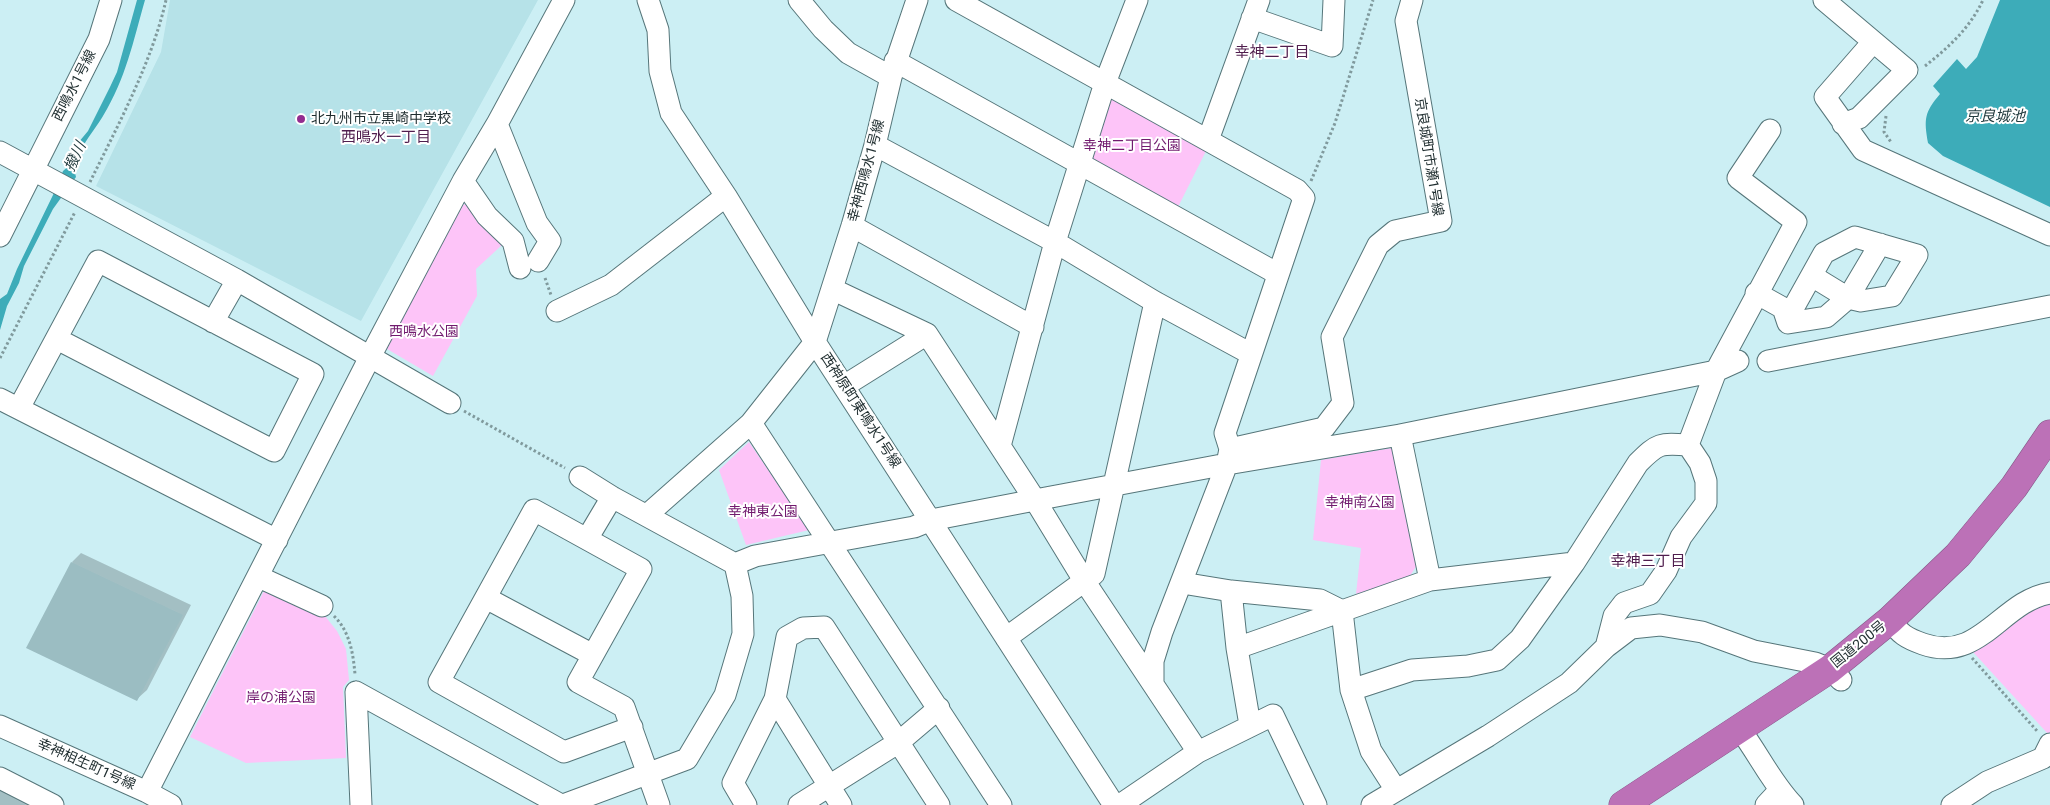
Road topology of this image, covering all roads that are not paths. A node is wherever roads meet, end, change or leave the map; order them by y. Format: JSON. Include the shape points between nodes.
{"nodes":[{"id":1,"x":111,"y":0,"type":"edge"},
{"id":2,"x":564,"y":0,"type":"edge"},
{"id":3,"x":648,"y":0,"type":"edge"},
{"id":4,"x":799,"y":0,"type":"edge"},
{"id":5,"x":917,"y":0,"type":"edge"},
{"id":6,"x":1137,"y":0,"type":"edge"},
{"id":7,"x":1334,"y":0,"type":"edge"},
{"id":8,"x":1412,"y":0,"type":"edge"},
{"id":9,"x":1824,"y":0,"type":"edge"},
{"id":10,"x":963,"y":2,"type":"edge"},
{"id":11,"x":1256,"y":9,"type":"edge"},
{"id":12,"x":1873,"y":42,"type":"junction"},
{"id":13,"x":893,"y":69,"type":"junction"},
{"id":14,"x":1105,"y":83,"type":"junction"},
{"id":15,"x":497,"y":124,"type":"junction"},
{"id":16,"x":1843,"y":124,"type":"junction"},
{"id":17,"x":1770,"y":130,"type":"dead end"},
{"id":18,"x":1208,"y":140,"type":"junction"},
{"id":19,"x":875,"y":145,"type":"junction"},
{"id":20,"x":0,"y":152,"type":"edge"},
{"id":21,"x":1081,"y":162,"type":"junction"},
{"id":22,"x":37,"y":172,"type":"junction"},
{"id":23,"x":463,"y":181,"type":"junction"},
{"id":24,"x":726,"y":196,"type":"junction"},
{"id":25,"x":2,"y":225,"type":"edge"},
{"id":26,"x":852,"y":226,"type":"junction"},
{"id":27,"x":2050,"y":235,"type":"edge"},
{"id":28,"x":1055,"y":242,"type":"junction"},
{"id":29,"x":1880,"y":244,"type":"junction"},
{"id":30,"x":1278,"y":274,"type":"junction"},
{"id":31,"x":1812,"y":276,"type":"junction"},
{"id":32,"x":237,"y":280,"type":"junction"},
{"id":33,"x":832,"y":289,"type":"junction"},
{"id":34,"x":1756,"y":293,"type":"junction"},
{"id":35,"x":1848,"y":298,"type":"junction"},
{"id":36,"x":1156,"y":302,"type":"junction"},
{"id":37,"x":1795,"y":305,"type":"dead end"},
{"id":38,"x":2050,"y":306,"type":"edge"},
{"id":39,"x":557,"y":311,"type":"road end"},
{"id":40,"x":213,"y":322,"type":"junction"},
{"id":41,"x":1033,"y":327,"type":"junction"},
{"id":42,"x":927,"y":334,"type":"junction"},
{"id":43,"x":56,"y":339,"type":"junction"},
{"id":44,"x":815,"y":342,"type":"junction"},
{"id":45,"x":1251,"y":354,"type":"junction"},
{"id":46,"x":370,"y":357,"type":"junction"},
{"id":47,"x":1768,"y":360,"type":"dead end"},
{"id":48,"x":1738,"y":361,"type":"dead end"},
{"id":49,"x":1716,"y":371,"type":"junction"},
{"id":50,"x":844,"y":386,"type":"junction"},
{"id":51,"x":0,"y":398,"type":"edge"},
{"id":52,"x":450,"y":403,"type":"road end"},
{"id":53,"x":19,"y":408,"type":"junction"},
{"id":54,"x":751,"y":423,"type":"junction"},
{"id":55,"x":2050,"y":434,"type":"edge"},
{"id":56,"x":1400,"y":435,"type":"junction"},
{"id":57,"x":1688,"y":445,"type":"junction"},
{"id":58,"x":1000,"y":446,"type":"junction"},
{"id":59,"x":1228,"y":456,"type":"junction"},
{"id":60,"x":2050,"y":464,"type":"edge"},
{"id":61,"x":580,"y":477,"type":"road end"},
{"id":62,"x":1114,"y":485,"type":"junction"},
{"id":63,"x":612,"y":497,"type":"junction"},
{"id":64,"x":1035,"y":500,"type":"junction"},
{"id":65,"x":647,"y":514,"type":"junction"},
{"id":66,"x":931,"y":520,"type":"junction"},
{"id":67,"x":587,"y":539,"type":"junction"},
{"id":68,"x":277,"y":540,"type":"junction"},
{"id":69,"x":830,"y":544,"type":"junction"},
{"id":70,"x":1574,"y":563,"type":"junction"},
{"id":71,"x":735,"y":564,"type":"junction"},
{"id":72,"x":259,"y":577,"type":"junction"},
{"id":73,"x":1430,"y":580,"type":"junction"},
{"id":74,"x":1085,"y":582,"type":"junction"},
{"id":75,"x":1182,"y":583,"type":"junction"},
{"id":76,"x":1231,"y":591,"type":"junction"},
{"id":77,"x":2050,"y":593,"type":"edge"},
{"id":78,"x":486,"y":598,"type":"junction"},
{"id":79,"x":322,"y":606,"type":"road end"},
{"id":80,"x":1342,"y":611,"type":"junction"},
{"id":81,"x":1895,"y":626,"type":"junction"},
{"id":82,"x":1006,"y":638,"type":"junction"},
{"id":83,"x":1606,"y":647,"type":"junction"},
{"id":84,"x":1237,"y":648,"type":"junction"},
{"id":85,"x":593,"y":655,"type":"junction"},
{"id":86,"x":1836,"y":674,"type":"junction"},
{"id":87,"x":1153,"y":683,"type":"junction"},
{"id":88,"x":1351,"y":690,"type":"junction"},
{"id":89,"x":775,"y":699,"type":"junction"},
{"id":90,"x":939,"y":708,"type":"junction"},
{"id":91,"x":1250,"y":725,"type":"junction"},
{"id":92,"x":0,"y":726,"type":"edge"},
{"id":93,"x":632,"y":728,"type":"junction"},
{"id":94,"x":1744,"y":735,"type":"junction"},
{"id":95,"x":899,"y":742,"type":"junction"},
{"id":96,"x":1198,"y":752,"type":"junction"},
{"id":97,"x":2049,"y":755,"type":"edge"},
{"id":98,"x":650,"y":774,"type":"junction"},
{"id":99,"x":0,"y":778,"type":"edge"},
{"id":100,"x":828,"y":786,"type":"junction"},
{"id":101,"x":1396,"y":790,"type":"junction"},
{"id":102,"x":137,"y":794,"type":"edge"},
{"id":103,"x":1779,"y":800,"type":"edge"},
{"id":104,"x":1961,"y":802,"type":"edge"},
{"id":105,"x":52,"y":805,"type":"edge"},
{"id":106,"x":171,"y":805,"type":"edge"},
{"id":107,"x":361,"y":805,"type":"edge"},
{"id":108,"x":562,"y":805,"type":"edge"},
{"id":109,"x":659,"y":805,"type":"edge"},
{"id":110,"x":746,"y":805,"type":"edge"},
{"id":111,"x":799,"y":805,"type":"edge"},
{"id":112,"x":841,"y":805,"type":"edge"},
{"id":113,"x":939,"y":805,"type":"edge"},
{"id":114,"x":1001,"y":805,"type":"edge"},
{"id":115,"x":1114,"y":805,"type":"edge"},
{"id":116,"x":1120,"y":805,"type":"edge"},
{"id":117,"x":1316,"y":805,"type":"edge"},
{"id":118,"x":1372,"y":805,"type":"edge"},
{"id":119,"x":1623,"y":805,"type":"edge"},
{"id":120,"x":1653,"y":805,"type":"edge"}],
"edges":[{"from":1,"to":22,"type":"street","name":"西鳴水1号線","via":[[99,39]]},
{"from":2,"to":15,"type":"street"},
{"from":3,"to":24,"type":"street","name":"西神原町東鳴水1号線","via":[[658,30],[660,71],[671,113]]},
{"from":4,"to":13,"type":"street","via":[[848,53]]},
{"from":5,"to":13,"type":"street","name":"幸神西鳴水1号線"},
{"from":6,"to":14,"type":"street"},
{"from":7,"to":11,"type":"street","via":[[1332,46]]},
{"from":8,"to":59,"type":"street","name":"京良城町市瀬1号線","via":[[1406,21],[1442,221],[1395,231],[1378,245],[1332,337],[1343,403],[1324,428]]},
{"from":9,"to":12,"type":"street"},
{"from":10,"to":14,"type":"street"},
{"from":11,"to":18,"type":"street"},
{"from":12,"to":16,"type":"street","via":[[1825,97]]},
{"from":12,"to":16,"type":"street","via":[[1906,70],[1859,118]]},
{"from":13,"to":19,"type":"street","name":"幸神西鳴水1号線"},
{"from":13,"to":21,"type":"street"},
{"from":14,"to":18,"type":"street"},
{"from":14,"to":21,"type":"street"},
{"from":15,"to":23,"type":"street"},
{"from":15,"to":23,"type":"street","via":[[537,223],[550,241],[529,264],[513,240],[487,216]]},
{"from":16,"to":27,"type":"street","via":[[1863,150]]},
{"from":17,"to":34,"type":"street","via":[[1738,178],[1796,222]]},
{"from":18,"to":30,"type":"street","via":[[1297,190],[1304,198]]},
{"from":19,"to":26,"type":"street","name":"幸神西鳴水1号線"},
{"from":19,"to":28,"type":"street"},
{"from":20,"to":22,"type":"street"},
{"from":21,"to":28,"type":"street"},
{"from":21,"to":30,"type":"street"},
{"from":22,"to":25,"type":"street","name":"西鳴水1号線"},
{"from":22,"to":32,"type":"street"},
{"from":23,"to":46,"type":"street"},
{"from":24,"to":39,"type":"street","via":[[611,285]]},
{"from":24,"to":44,"type":"street","name":"西神原町東鳴水1号線"},
{"from":26,"to":33,"type":"street","name":"幸神西鳴水1号線"},
{"from":26,"to":41,"type":"street"},
{"from":28,"to":36,"type":"street"},
{"from":28,"to":41,"type":"street"},
{"from":29,"to":31,"type":"street","via":[[1855,237],[1824,253]]},
{"from":29,"to":35,"type":"street"},
{"from":29,"to":35,"type":"street","via":[[1917,255],[1892,296],[1861,300]]},
{"from":30,"to":45,"type":"street"},
{"from":31,"to":35,"type":"street"},
{"from":31,"to":37,"type":"street"},
{"from":32,"to":40,"type":"street"},
{"from":32,"to":46,"type":"street"},
{"from":33,"to":42,"type":"street"},
{"from":33,"to":44,"type":"street","name":"幸神西鳴水1号線"},
{"from":34,"to":35,"type":"street","via":[[1783,308],[1788,323],[1826,317]]},
{"from":34,"to":49,"type":"street"},
{"from":36,"to":45,"type":"street"},
{"from":36,"to":62,"type":"street"},
{"from":38,"to":47,"type":"street"},
{"from":40,"to":43,"type":"street","via":[[98,261]]},
{"from":40,"to":43,"type":"street","via":[[314,374],[274,451]]},
{"from":41,"to":58,"type":"street"},
{"from":42,"to":50,"type":"street"},
{"from":42,"to":58,"type":"street"},
{"from":43,"to":53,"type":"street"},
{"from":44,"to":50,"type":"street","name":"西神原町東鳴水1号線"},
{"from":44,"to":54,"type":"street"},
{"from":45,"to":59,"type":"street","via":[[1225,433]]},
{"from":46,"to":52,"type":"street"},
{"from":46,"to":68,"type":"street"},
{"from":48,"to":49,"type":"street"},
{"from":49,"to":56,"type":"street"},
{"from":49,"to":57,"type":"street"},
{"from":50,"to":66,"type":"street","name":"西神原町東鳴水1号線"},
{"from":51,"to":53,"type":"street"},
{"from":53,"to":68,"type":"street"},
{"from":54,"to":65,"type":"street"},
{"from":54,"to":69,"type":"street"},
{"from":55,"to":81,"type":"highway","name":"国道200号","via":[[2014,487]]},
{"from":56,"to":59,"type":"street"},
{"from":56,"to":73,"type":"street"},
{"from":57,"to":70,"type":"street","via":[[1664,443],[1638,464]]},
{"from":57,"to":83,"type":"street","via":[[1706,481],[1706,503],[1682,537],[1666,571],[1650,594],[1624,603],[1614,616]]},
{"from":58,"to":64,"type":"street"},
{"from":59,"to":62,"type":"street"},
{"from":59,"to":75,"type":"street"},
{"from":60,"to":81,"type":"highway","name":"国道200号","via":[[1969,566]]},
{"from":61,"to":63,"type":"street"},
{"from":62,"to":64,"type":"street"},
{"from":62,"to":74,"type":"street","via":[[1094,574]]},
{"from":63,"to":65,"type":"street"},
{"from":63,"to":67,"type":"street"},
{"from":64,"to":66,"type":"street"},
{"from":64,"to":74,"type":"street"},
{"from":65,"to":71,"type":"street"},
{"from":66,"to":69,"type":"street","via":[[914,527]]},
{"from":66,"to":82,"type":"street","name":"西神原町東鳴水1号線"},
{"from":67,"to":78,"type":"street","via":[[534,510]]},
{"from":67,"to":85,"type":"street","via":[[641,569]]},
{"from":68,"to":72,"type":"street"},
{"from":69,"to":71,"type":"street","via":[[754,556]]},
{"from":69,"to":90,"type":"street"},
{"from":70,"to":73,"type":"street"},
{"from":70,"to":88,"type":"street","via":[[1520,639],[1498,660],[1412,670]]},
{"from":71,"to":98,"type":"street","via":[[742,596],[743,634],[725,695],[687,760]]},
{"from":72,"to":79,"type":"street"},
{"from":72,"to":102,"type":"street"},
{"from":73,"to":80,"type":"street"},
{"from":74,"to":82,"type":"street"},
{"from":74,"to":87,"type":"street"},
{"from":75,"to":76,"type":"street"},
{"from":75,"to":87,"type":"street","via":[[1153,661]]},
{"from":76,"to":80,"type":"street","via":[[1320,600]]},
{"from":76,"to":84,"type":"street"},
{"from":77,"to":81,"type":"street","via":[[2023,603],[1962,647],[1935,648],[1910,639]]},
{"from":78,"to":85,"type":"street"},
{"from":78,"to":93,"type":"street","via":[[439,682],[564,752]]},
{"from":80,"to":84,"type":"street"},
{"from":80,"to":88,"type":"street"},
{"from":81,"to":86,"type":"highway","name":"国道200号"},
{"from":82,"to":115,"type":"street","name":"西神原町東鳴水1号線"},
{"from":83,"to":86,"type":"street","via":[[1631,628],[1660,625],[1702,632],[1754,651],[1815,663]]},
{"from":83,"to":101,"type":"street","via":[[1569,683]]},
{"from":84,"to":91,"type":"street"},
{"from":85,"to":93,"type":"street","via":[[578,682],[624,707]]},
{"from":86,"to":94,"type":"highway","name":"国道200号"},
{"from":87,"to":96,"type":"street"},
{"from":88,"to":101,"type":"street","via":[[1372,751]]},
{"from":89,"to":95,"type":"street","via":[[787,637],[803,628],[824,628]]},
{"from":89,"to":100,"type":"street"},
{"from":89,"to":110,"type":"street","via":[[732,783]]},
{"from":90,"to":95,"type":"street"},
{"from":90,"to":114,"type":"street"},
{"from":91,"to":96,"type":"street"},
{"from":91,"to":117,"type":"street","via":[[1273,715]]},
{"from":92,"to":102,"type":"street","name":"幸神相生町1号線"},
{"from":93,"to":98,"type":"street"},
{"from":94,"to":103,"type":"street"},
{"from":94,"to":119,"type":"highway","name":"国道200号"},
{"from":94,"to":120,"type":"highway","name":"国道200号"},
{"from":95,"to":100,"type":"street"},
{"from":95,"to":113,"type":"street"},
{"from":96,"to":116,"type":"street"},
{"from":97,"to":104,"type":"street","via":[[1987,782]]},
{"from":98,"to":108,"type":"street"},
{"from":98,"to":109,"type":"street"},
{"from":99,"to":105,"type":"street"},
{"from":100,"to":111,"type":"street"},
{"from":100,"to":112,"type":"street"},
{"from":101,"to":118,"type":"street"},
{"from":102,"to":106,"type":"street","name":"幸神相生町1号線"},
{"from":107,"to":108,"type":"street","via":[[356,692]]}]}
